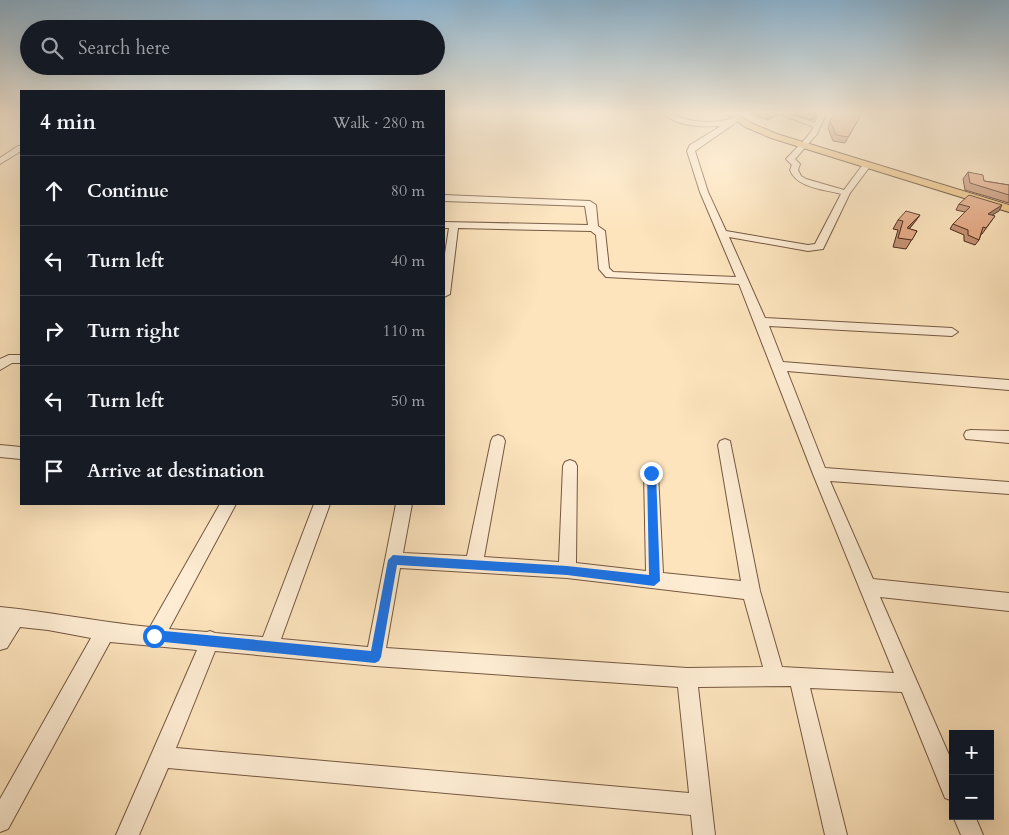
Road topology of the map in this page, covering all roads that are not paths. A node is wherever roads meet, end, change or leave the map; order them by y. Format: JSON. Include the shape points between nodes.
{"nodes":[{"id":1,"x":15,"y":152,"type":"edge"},
{"id":2,"x":691,"y":152,"type":"edge"},
{"id":3,"x":798,"y":152,"type":"edge"},
{"id":4,"x":824,"y":152,"type":"edge"},
{"id":5,"x":0,"y":162,"type":"edge"},
{"id":6,"x":867,"y":165,"type":"junction"},
{"id":7,"x":846,"y":193,"type":"junction"},
{"id":8,"x":445,"y":198,"type":"edge"},
{"id":9,"x":1009,"y":209,"type":"edge"},
{"id":10,"x":449,"y":225,"type":"edge"},
{"id":11,"x":593,"y":228,"type":"junction"},
{"id":12,"x":721,"y":233,"type":"junction"},
{"id":13,"x":445,"y":280,"type":"edge"},
{"id":14,"x":742,"y":281,"type":"junction"},
{"id":15,"x":761,"y":322,"type":"junction"},
{"id":16,"x":952,"y":332,"type":"dead end"},
{"id":17,"x":20,"y":359,"type":"edge"},
{"id":18,"x":0,"y":366,"type":"edge"},
{"id":19,"x":777,"y":366,"type":"junction"},
{"id":20,"x":1009,"y":385,"type":"edge"},
{"id":21,"x":971,"y":435,"type":"dead end"},
{"id":22,"x":1009,"y":437,"type":"edge"},
{"id":23,"x":498,"y":441,"type":"dead end"},
{"id":24,"x":725,"y":445,"type":"dead end"},
{"id":25,"x":0,"y":451,"type":"edge"},
{"id":26,"x":20,"y":453,"type":"edge"},
{"id":27,"x":570,"y":466,"type":"dead end"},
{"id":28,"x":651,"y":473,"type":"dead end"},
{"id":29,"x":820,"y":474,"type":"junction"},
{"id":30,"x":1009,"y":488,"type":"edge"},
{"id":31,"x":227,"y":505,"type":"edge"},
{"id":32,"x":322,"y":505,"type":"edge"},
{"id":33,"x":404,"y":505,"type":"edge"},
{"id":34,"x":393,"y":560,"type":"junction"},
{"id":35,"x":474,"y":566,"type":"junction"},
{"id":36,"x":567,"y":570,"type":"junction"},
{"id":37,"x":654,"y":581,"type":"junction"},
{"id":38,"x":868,"y":587,"type":"junction"},
{"id":39,"x":751,"y":592,"type":"junction"},
{"id":40,"x":1009,"y":602,"type":"edge"},
{"id":41,"x":7,"y":617,"type":"edge"},
{"id":42,"x":106,"y":632,"type":"junction"},
{"id":43,"x":154,"y":636,"type":"junction"},
{"id":44,"x":210,"y":640,"type":"junction"},
{"id":45,"x":0,"y":641,"type":"edge"},
{"id":46,"x":268,"y":648,"type":"junction"},
{"id":47,"x":375,"y":657,"type":"junction"},
{"id":48,"x":775,"y":676,"type":"junction"},
{"id":49,"x":798,"y":677,"type":"junction"},
{"id":50,"x":686,"y":678,"type":"junction"},
{"id":51,"x":907,"y":682,"type":"junction"},
{"id":52,"x":162,"y":757,"type":"junction"},
{"id":53,"x":949,"y":781,"type":"edge"},
{"id":54,"x":701,"y":805,"type":"junction"},
{"id":55,"x":966,"y":820,"type":"edge"},
{"id":56,"x":0,"y":821,"type":"edge"},
{"id":57,"x":127,"y":835,"type":"edge"},
{"id":58,"x":704,"y":835,"type":"edge"},
{"id":59,"x":836,"y":835,"type":"edge"},
{"id":60,"x":972,"y":835,"type":"edge"}],
"edges":[{"from":1,"to":5,"type":"street"},
{"from":2,"to":12,"type":"street"},
{"from":3,"to":7,"type":"street","via":[[790,158],[796,164],[797,177]]},
{"from":4,"to":6,"type":"main road"},
{"from":6,"to":7,"type":"street"},
{"from":6,"to":9,"type":"main road"},
{"from":7,"to":12,"type":"street","via":[[819,248]]},
{"from":8,"to":11,"type":"street","via":[[587,203],[591,205]]},
{"from":10,"to":11,"type":"street"},
{"from":10,"to":13,"type":"street"},
{"from":11,"to":14,"type":"street","via":[[600,231],[604,269],[610,275]]},
{"from":12,"to":14,"type":"street"},
{"from":14,"to":15,"type":"street"},
{"from":15,"to":16,"type":"street"},
{"from":15,"to":19,"type":"street"},
{"from":17,"to":18,"type":"street","via":[[9,359]]},
{"from":19,"to":20,"type":"street"},
{"from":19,"to":29,"type":"street"},
{"from":21,"to":22,"type":"street"},
{"from":23,"to":35,"type":"street"},
{"from":24,"to":39,"type":"street"},
{"from":25,"to":26,"type":"street"},
{"from":27,"to":36,"type":"street"},
{"from":28,"to":37,"type":"street"},
{"from":29,"to":30,"type":"street"},
{"from":29,"to":38,"type":"street"},
{"from":31,"to":43,"type":"street"},
{"from":32,"to":46,"type":"street"},
{"from":33,"to":34,"type":"street"},
{"from":34,"to":35,"type":"street"},
{"from":34,"to":47,"type":"street"},
{"from":35,"to":36,"type":"street"},
{"from":36,"to":37,"type":"street"},
{"from":37,"to":39,"type":"street"},
{"from":38,"to":40,"type":"street"},
{"from":38,"to":51,"type":"street"},
{"from":39,"to":48,"type":"street"},
{"from":41,"to":42,"type":"street"},
{"from":41,"to":45,"type":"street"},
{"from":42,"to":43,"type":"street"},
{"from":42,"to":56,"type":"street"},
{"from":43,"to":44,"type":"street"},
{"from":44,"to":46,"type":"street"},
{"from":44,"to":52,"type":"street"},
{"from":46,"to":47,"type":"street"},
{"from":47,"to":50,"type":"street"},
{"from":48,"to":49,"type":"street"},
{"from":48,"to":50,"type":"street"},
{"from":49,"to":51,"type":"street"},
{"from":49,"to":59,"type":"street"},
{"from":50,"to":54,"type":"street"},
{"from":51,"to":53,"type":"street"},
{"from":52,"to":54,"type":"street"},
{"from":52,"to":57,"type":"street"},
{"from":54,"to":58,"type":"street"},
{"from":55,"to":60,"type":"street"}]}
